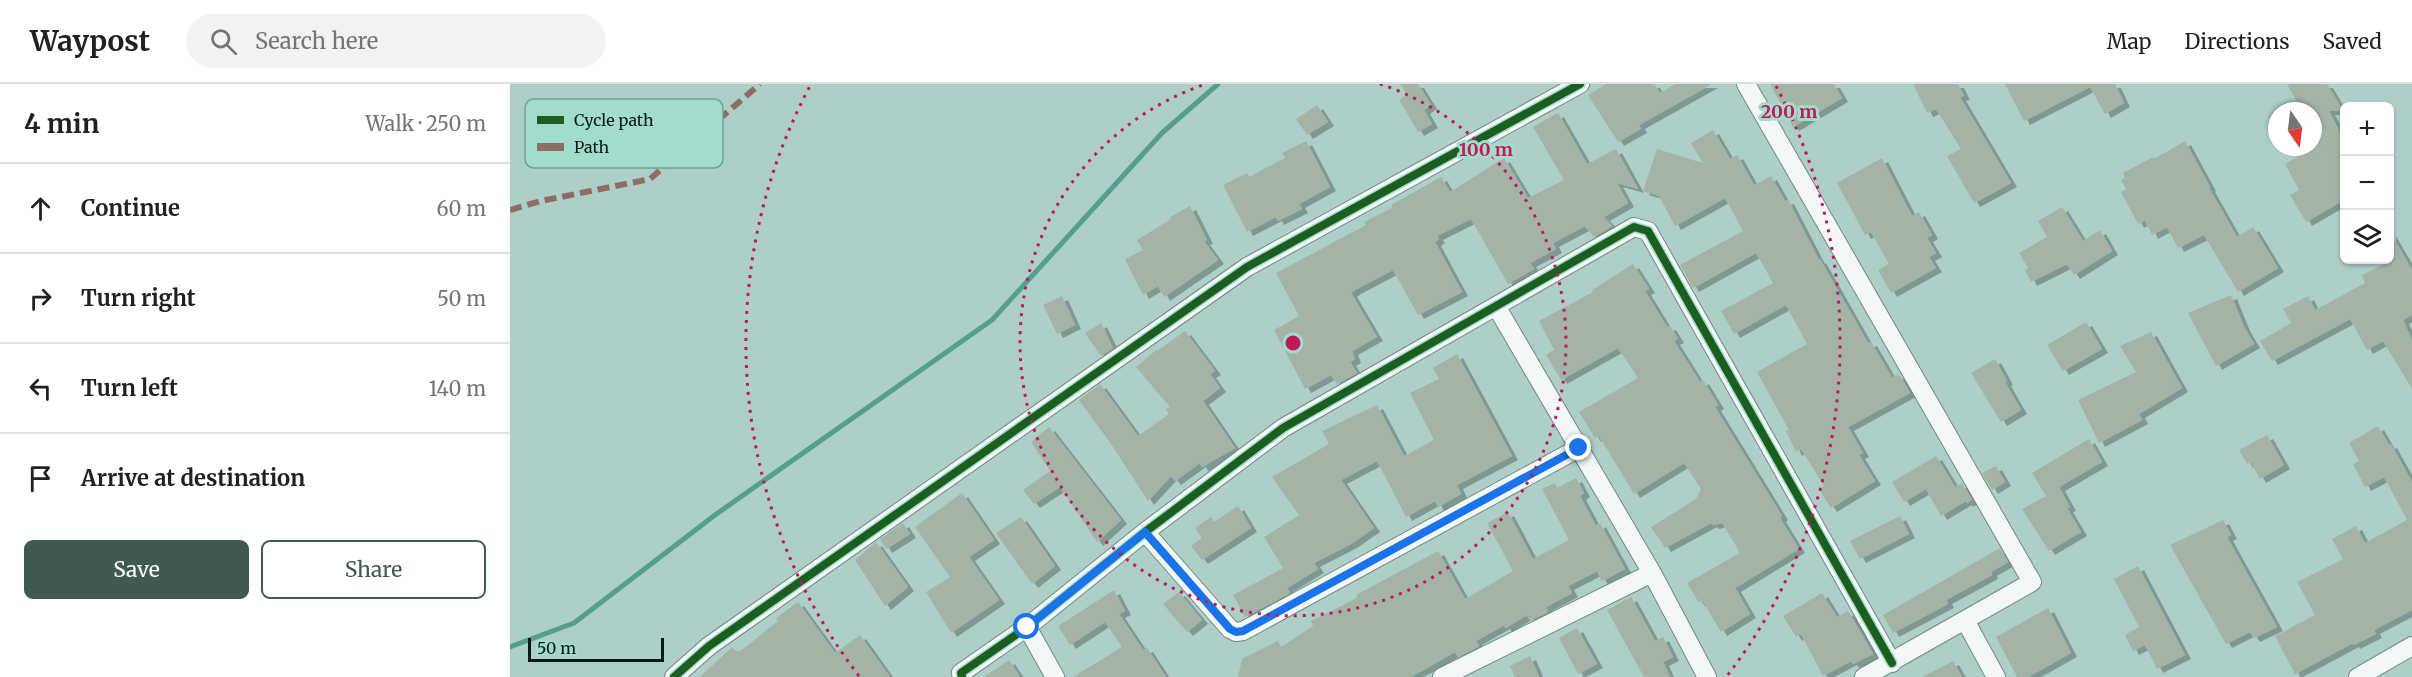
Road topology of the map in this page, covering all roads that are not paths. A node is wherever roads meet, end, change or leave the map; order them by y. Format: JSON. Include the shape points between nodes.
{"nodes":[{"id":1,"x":1580,"y":84,"type":"edge"},
{"id":2,"x":1746,"y":84,"type":"edge"},
{"id":3,"x":1496,"y":306,"type":"junction"},
{"id":4,"x":1579,"y":448,"type":"junction"},
{"id":5,"x":1145,"y":532,"type":"junction"},
{"id":6,"x":1652,"y":573,"type":"junction"},
{"id":7,"x":1965,"y":620,"type":"junction"},
{"id":8,"x":1027,"y":627,"type":"junction"},
{"id":9,"x":2412,"y":646,"type":"edge"},
{"id":10,"x":1892,"y":663,"type":"junction"},
{"id":11,"x":956,"y":676,"type":"edge"},
{"id":12,"x":674,"y":677,"type":"edge"},
{"id":13,"x":1055,"y":677,"type":"edge"},
{"id":14,"x":1442,"y":677,"type":"edge"},
{"id":15,"x":1707,"y":677,"type":"edge"},
{"id":16,"x":1864,"y":677,"type":"edge"},
{"id":17,"x":1996,"y":677,"type":"edge"},
{"id":18,"x":2358,"y":677,"type":"edge"}],
"edges":[{"from":1,"to":12,"type":"street","via":[[1247,267],[709,646]]},
{"from":2,"to":7,"type":"street","via":[[2032,582]]},
{"from":3,"to":4,"type":"street"},
{"from":3,"to":5,"type":"street","via":[[1283,428]]},
{"from":3,"to":10,"type":"street","via":[[1634,227],[1648,231]]},
{"from":4,"to":5,"type":"street","via":[[1243,631],[1230,629]]},
{"from":4,"to":6,"type":"street"},
{"from":5,"to":8,"type":"street"},
{"from":6,"to":14,"type":"street"},
{"from":6,"to":15,"type":"street"},
{"from":7,"to":10,"type":"street"},
{"from":7,"to":17,"type":"street"},
{"from":8,"to":11,"type":"street"},
{"from":8,"to":13,"type":"street"},
{"from":9,"to":18,"type":"street"},
{"from":10,"to":16,"type":"street"}]}
